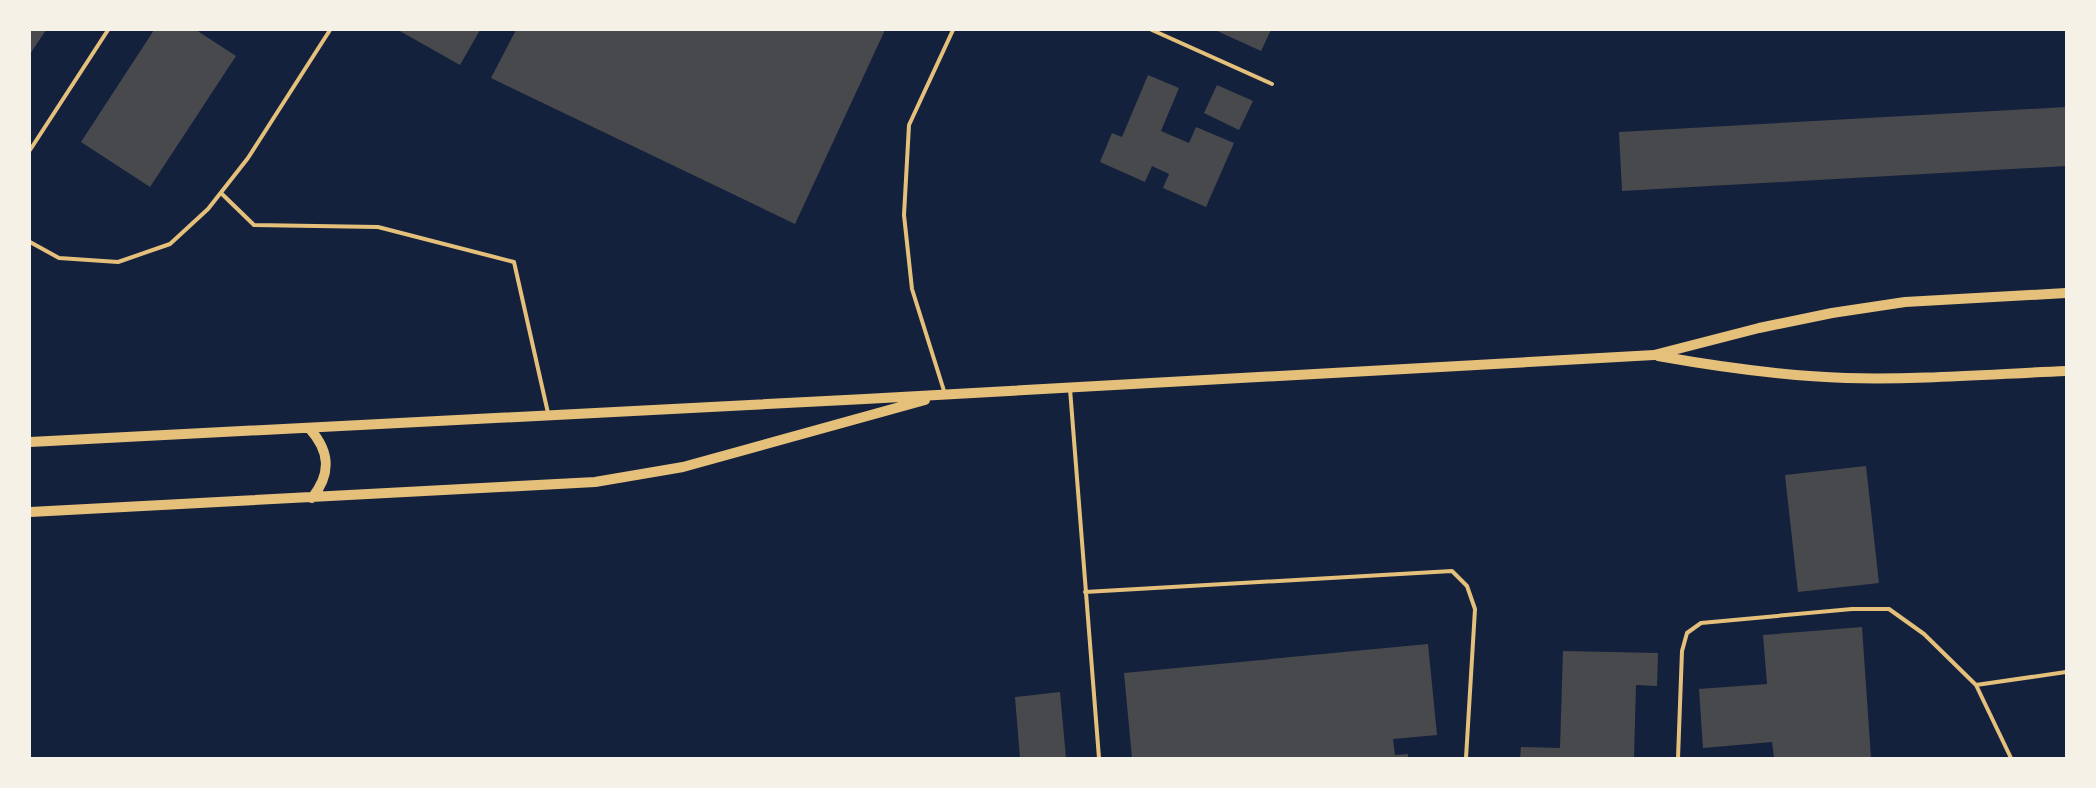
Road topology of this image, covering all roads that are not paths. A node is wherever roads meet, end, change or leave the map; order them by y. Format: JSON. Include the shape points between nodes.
{"nodes":[{"id":1,"x":108,"y":30,"type":"edge"},
{"id":2,"x":330,"y":30,"type":"edge"},
{"id":3,"x":953,"y":30,"type":"edge"},
{"id":4,"x":1152,"y":30,"type":"edge"},
{"id":5,"x":1272,"y":84,"type":"dead end"},
{"id":6,"x":30,"y":150,"type":"edge"},
{"id":7,"x":221,"y":193,"type":"junction"},
{"id":8,"x":30,"y":242,"type":"edge"},
{"id":9,"x":2066,"y":293,"type":"edge"},
{"id":10,"x":1654,"y":355,"type":"junction"},
{"id":11,"x":2066,"y":371,"type":"edge"},
{"id":12,"x":1070,"y":387,"type":"junction"},
{"id":13,"x":945,"y":394,"type":"junction"},
{"id":14,"x":548,"y":416,"type":"junction"},
{"id":15,"x":309,"y":428,"type":"junction"},
{"id":16,"x":30,"y":442,"type":"edge"},
{"id":17,"x":312,"y":498,"type":"junction"},
{"id":18,"x":30,"y":512,"type":"edge"},
{"id":19,"x":1085,"y":592,"type":"junction"},
{"id":20,"x":2066,"y":672,"type":"edge"},
{"id":21,"x":1976,"y":685,"type":"junction"},
{"id":22,"x":1099,"y":758,"type":"edge"},
{"id":23,"x":1466,"y":758,"type":"edge"},
{"id":24,"x":1678,"y":758,"type":"edge"},
{"id":25,"x":2010,"y":758,"type":"edge"}],
"edges":[{"from":1,"to":6,"type":"lane"},
{"from":2,"to":7,"type":"lane","via":[[248,158]]},
{"from":3,"to":13,"type":"lane","via":[[909,124],[904,215],[912,289]]},
{"from":4,"to":5,"type":"lane"},
{"from":7,"to":8,"type":"lane","via":[[170,244],[118,262],[59,258]]},
{"from":7,"to":14,"type":"lane","via":[[254,225],[378,227],[514,262]]},
{"from":9,"to":10,"type":"main road","via":[[1905,302],[1759,328]]},
{"from":10,"to":11,"type":"main road","via":[[1756,371],[1845,378]]},
{"from":10,"to":12,"type":"main road"},
{"from":12,"to":13,"type":"main road"},
{"from":12,"to":19,"type":"lane"},
{"from":13,"to":14,"type":"main road"},
{"from":13,"to":17,"type":"main road","via":[[683,467],[631,477],[550,486]]},
{"from":14,"to":15,"type":"main road"},
{"from":15,"to":16,"type":"main road"},
{"from":15,"to":17,"type":"main road","via":[[321,443],[326,462],[326,475]]},
{"from":17,"to":18,"type":"main road"},
{"from":19,"to":22,"type":"lane"},
{"from":19,"to":23,"type":"lane","via":[[1452,571],[1467,586],[1475,609]]},
{"from":20,"to":21,"type":"lane"},
{"from":21,"to":24,"type":"lane","via":[[1924,634],[1889,609],[1852,609],[1701,623],[1687,633],[1682,650]]},
{"from":21,"to":25,"type":"lane"}]}
